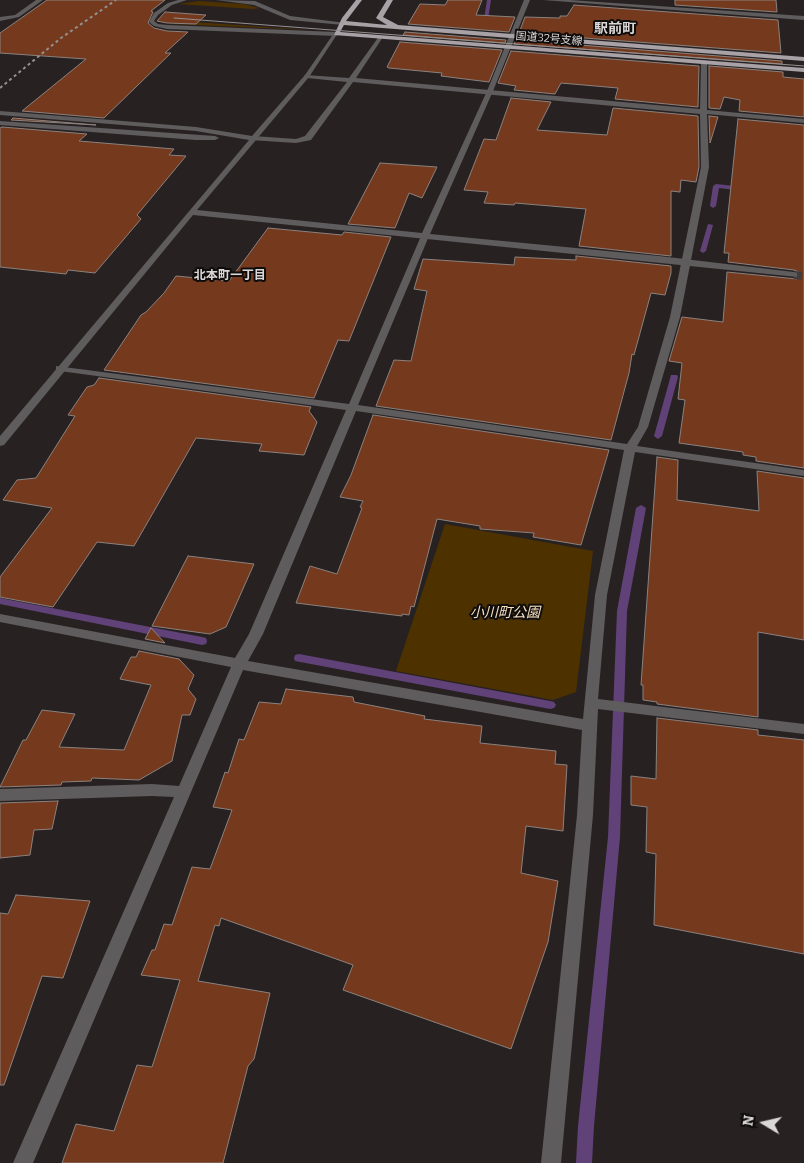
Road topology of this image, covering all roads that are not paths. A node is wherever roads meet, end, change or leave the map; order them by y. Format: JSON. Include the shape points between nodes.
{"nodes":[{"id":1,"x":40,"y":0,"type":"edge"},
{"id":2,"x":184,"y":0,"type":"edge"},
{"id":3,"x":219,"y":0,"type":"edge"},
{"id":4,"x":359,"y":0,"type":"edge"},
{"id":5,"x":390,"y":0,"type":"edge"},
{"id":6,"x":527,"y":0,"type":"edge"},
{"id":7,"x":546,"y":0,"type":"edge"},
{"id":8,"x":804,"y":18,"type":"edge"},
{"id":9,"x":0,"y":19,"type":"edge"},
{"id":10,"x":342,"y":23,"type":"junction"},
{"id":11,"x":408,"y":29,"type":"junction"},
{"id":12,"x":336,"y":34,"type":"junction"},
{"id":13,"x":513,"y":36,"type":"junction"},
{"id":14,"x":380,"y":37,"type":"junction"},
{"id":15,"x":509,"y":46,"type":"junction"},
{"id":16,"x":804,"y":59,"type":"edge"},
{"id":17,"x":704,"y":62,"type":"junction"},
{"id":18,"x":804,"y":70,"type":"edge"},
{"id":19,"x":307,"y":76,"type":"junction"},
{"id":20,"x":352,"y":79,"type":"junction"},
{"id":21,"x":490,"y":91,"type":"junction"},
{"id":22,"x":704,"y":112,"type":"junction"},
{"id":23,"x":0,"y":114,"type":"edge"},
{"id":24,"x":804,"y":121,"type":"edge"},
{"id":25,"x":0,"y":123,"type":"edge"},
{"id":26,"x":253,"y":138,"type":"junction"},
{"id":27,"x":190,"y":212,"type":"junction"},
{"id":28,"x":425,"y":236,"type":"junction"},
{"id":29,"x":686,"y":263,"type":"junction"},
{"id":30,"x":794,"y":275,"type":"tunnel mouth"},
{"id":31,"x":60,"y":368,"type":"junction"},
{"id":32,"x":353,"y":408,"type":"junction"},
{"id":33,"x":0,"y":443,"type":"edge"},
{"id":34,"x":630,"y":448,"type":"junction"},
{"id":35,"x":804,"y":473,"type":"edge"},
{"id":36,"x":0,"y":618,"type":"edge"},
{"id":37,"x":240,"y":664,"type":"junction"},
{"id":38,"x":591,"y":703,"type":"junction"},
{"id":39,"x":590,"y":726,"type":"junction"},
{"id":40,"x":804,"y":729,"type":"edge"},
{"id":41,"x":184,"y":792,"type":"junction"},
{"id":42,"x":0,"y":795,"type":"edge"},
{"id":43,"x":23,"y":1163,"type":"edge"},
{"id":44,"x":551,"y":1163,"type":"edge"}],
"edges":[{"from":1,"to":9,"type":"street","via":[[17,16]]},
{"from":2,"to":12,"type":"street","via":[[170,4],[151,21],[161,26]]},
{"from":3,"to":10,"type":"street","via":[[255,3],[290,18]]},
{"from":4,"to":10,"type":"highway"},
{"from":5,"to":11,"type":"highway","via":[[380,18]]},
{"from":6,"to":13,"type":"street"},
{"from":7,"to":8,"type":"street"},
{"from":10,"to":11,"type":"highway","name":"国道32号支線"},
{"from":10,"to":12,"type":"highway"},
{"from":11,"to":13,"type":"highway","name":"国道32号支線"},
{"from":12,"to":14,"type":"highway","name":"国道32号支線"},
{"from":12,"to":19,"type":"street"},
{"from":13,"to":15,"type":"street"},
{"from":13,"to":16,"type":"highway","name":"国道32号支線"},
{"from":14,"to":15,"type":"highway","name":"国道32号支線"},
{"from":14,"to":20,"type":"street"},
{"from":15,"to":17,"type":"highway","name":"国道32号支線"},
{"from":15,"to":21,"type":"street"},
{"from":17,"to":18,"type":"highway","name":"国道32号支線"},
{"from":17,"to":22,"type":"street"},
{"from":19,"to":20,"type":"street"},
{"from":19,"to":26,"type":"street"},
{"from":20,"to":21,"type":"street"},
{"from":20,"to":26,"type":"street","via":[[308,138],[296,141]]},
{"from":21,"to":22,"type":"street"},
{"from":21,"to":28,"type":"street"},
{"from":22,"to":24,"type":"street"},
{"from":22,"to":29,"type":"street","via":[[705,168]]},
{"from":23,"to":26,"type":"street","via":[[196,129]]},
{"from":25,"to":26,"type":"street","via":[[196,138]]},
{"from":26,"to":27,"type":"street"},
{"from":27,"to":28,"type":"street"},
{"from":27,"to":31,"type":"street"},
{"from":28,"to":29,"type":"street"},
{"from":28,"to":32,"type":"street"},
{"from":29,"to":30,"type":"street"},
{"from":29,"to":34,"type":"street","via":[[675,317],[643,427]]},
{"from":31,"to":32,"type":"street"},
{"from":31,"to":33,"type":"street"},
{"from":32,"to":34,"type":"street"},
{"from":32,"to":37,"type":"street","via":[[256,634]]},
{"from":34,"to":35,"type":"street"},
{"from":34,"to":38,"type":"street","via":[[601,595]]},
{"from":36,"to":37,"type":"street"},
{"from":37,"to":39,"type":"street"},
{"from":37,"to":41,"type":"street"},
{"from":38,"to":39,"type":"street"},
{"from":38,"to":40,"type":"street"},
{"from":39,"to":44,"type":"street","via":[[585,815]]},
{"from":41,"to":42,"type":"street","via":[[152,790]]},
{"from":41,"to":43,"type":"street"}]}
